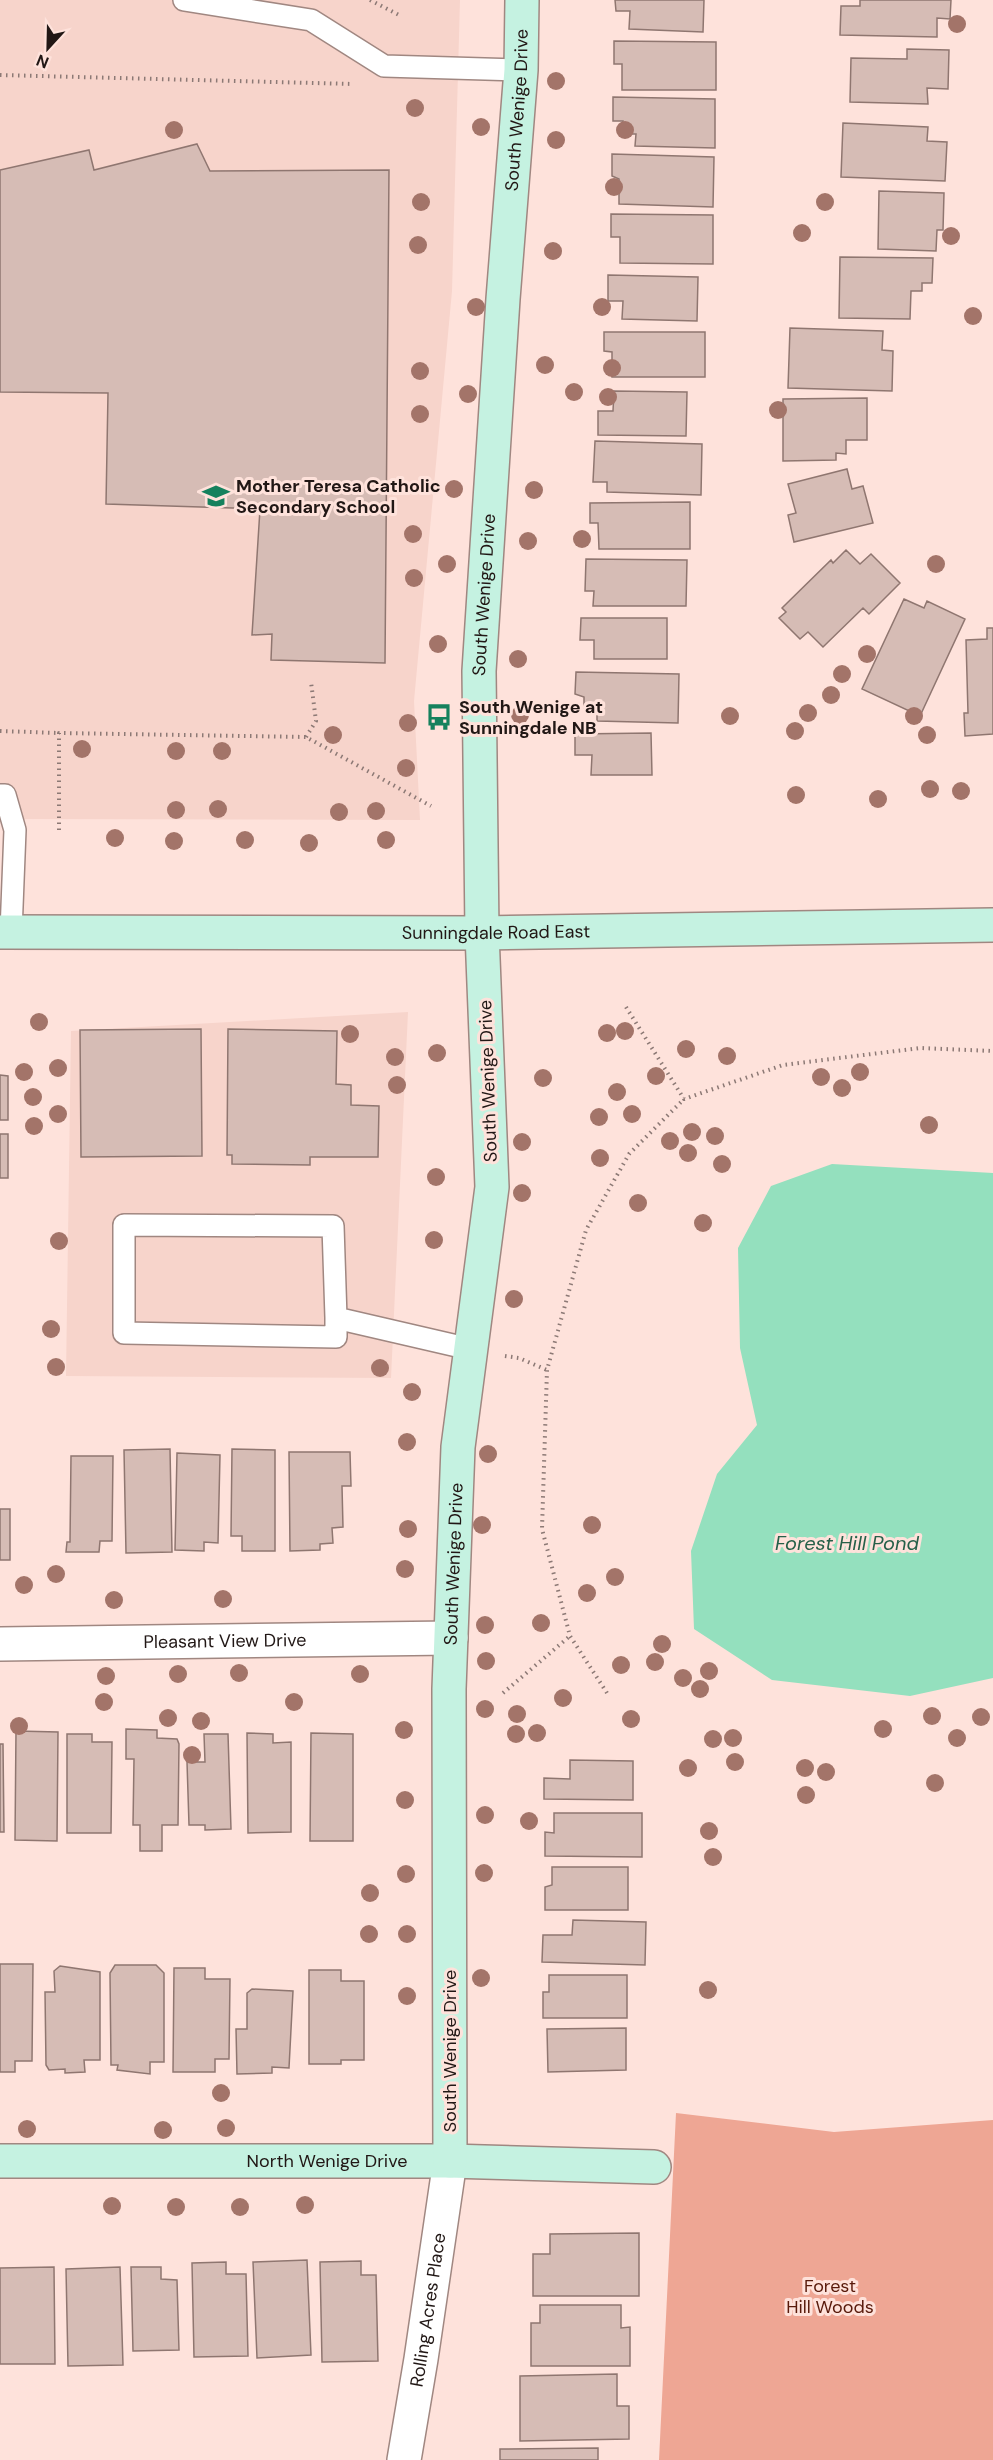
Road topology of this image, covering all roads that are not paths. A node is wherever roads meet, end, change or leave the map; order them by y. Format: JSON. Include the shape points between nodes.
{"nodes":[{"id":1,"x":184,"y":0,"type":"edge"},
{"id":2,"x":522,"y":0,"type":"edge"},
{"id":3,"x":521,"y":70,"type":"junction"},
{"id":4,"x":0,"y":795,"type":"edge"},
{"id":5,"x":993,"y":925,"type":"edge"},
{"id":6,"x":6,"y":932,"type":"edge"},
{"id":7,"x":482,"y":933,"type":"junction"},
{"id":8,"x":336,"y":1318,"type":"junction"},
{"id":9,"x":470,"y":1349,"type":"junction"},
{"id":10,"x":451,"y":1638,"type":"junction"},
{"id":11,"x":0,"y":1644,"type":"edge"},
{"id":12,"x":0,"y":2161,"type":"edge"},
{"id":13,"x":450,"y":2161,"type":"junction"},
{"id":14,"x":654,"y":2167,"type":"dead end"},
{"id":15,"x":404,"y":2460,"type":"edge"}],
"edges":[{"from":1,"to":3,"type":"lane","via":[[311,20],[384,66]]},
{"from":2,"to":3,"type":"street","name":"South Wenige Drive"},
{"from":3,"to":7,"type":"street","name":"South Wenige Drive","via":[[479,671]]},
{"from":4,"to":6,"type":"lane","via":[[5,795],[15,830]]},
{"from":5,"to":7,"type":"street","name":"Sunningdale Road East"},
{"from":6,"to":7,"type":"street","name":"Sunningdale Road East"},
{"from":7,"to":9,"type":"street","name":"South Wenige Drive","via":[[492,1187]]},
{"from":8,"to":8,"type":"lane","via":[[333,1226],[124,1225],[124,1333],[336,1337]]},
{"from":8,"to":9,"type":"lane"},
{"from":9,"to":10,"type":"street","name":"South Wenige Drive","via":[[458,1447]]},
{"from":10,"to":11,"type":"street","name":"Pleasant View Drive"},
{"from":10,"to":13,"type":"street","name":"South Wenige Drive"},
{"from":12,"to":13,"type":"street","name":"North Wenige Drive"},
{"from":13,"to":14,"type":"street","name":"North Wenige Drive"},
{"from":13,"to":15,"type":"street","name":"Rolling Acres Place"}]}
